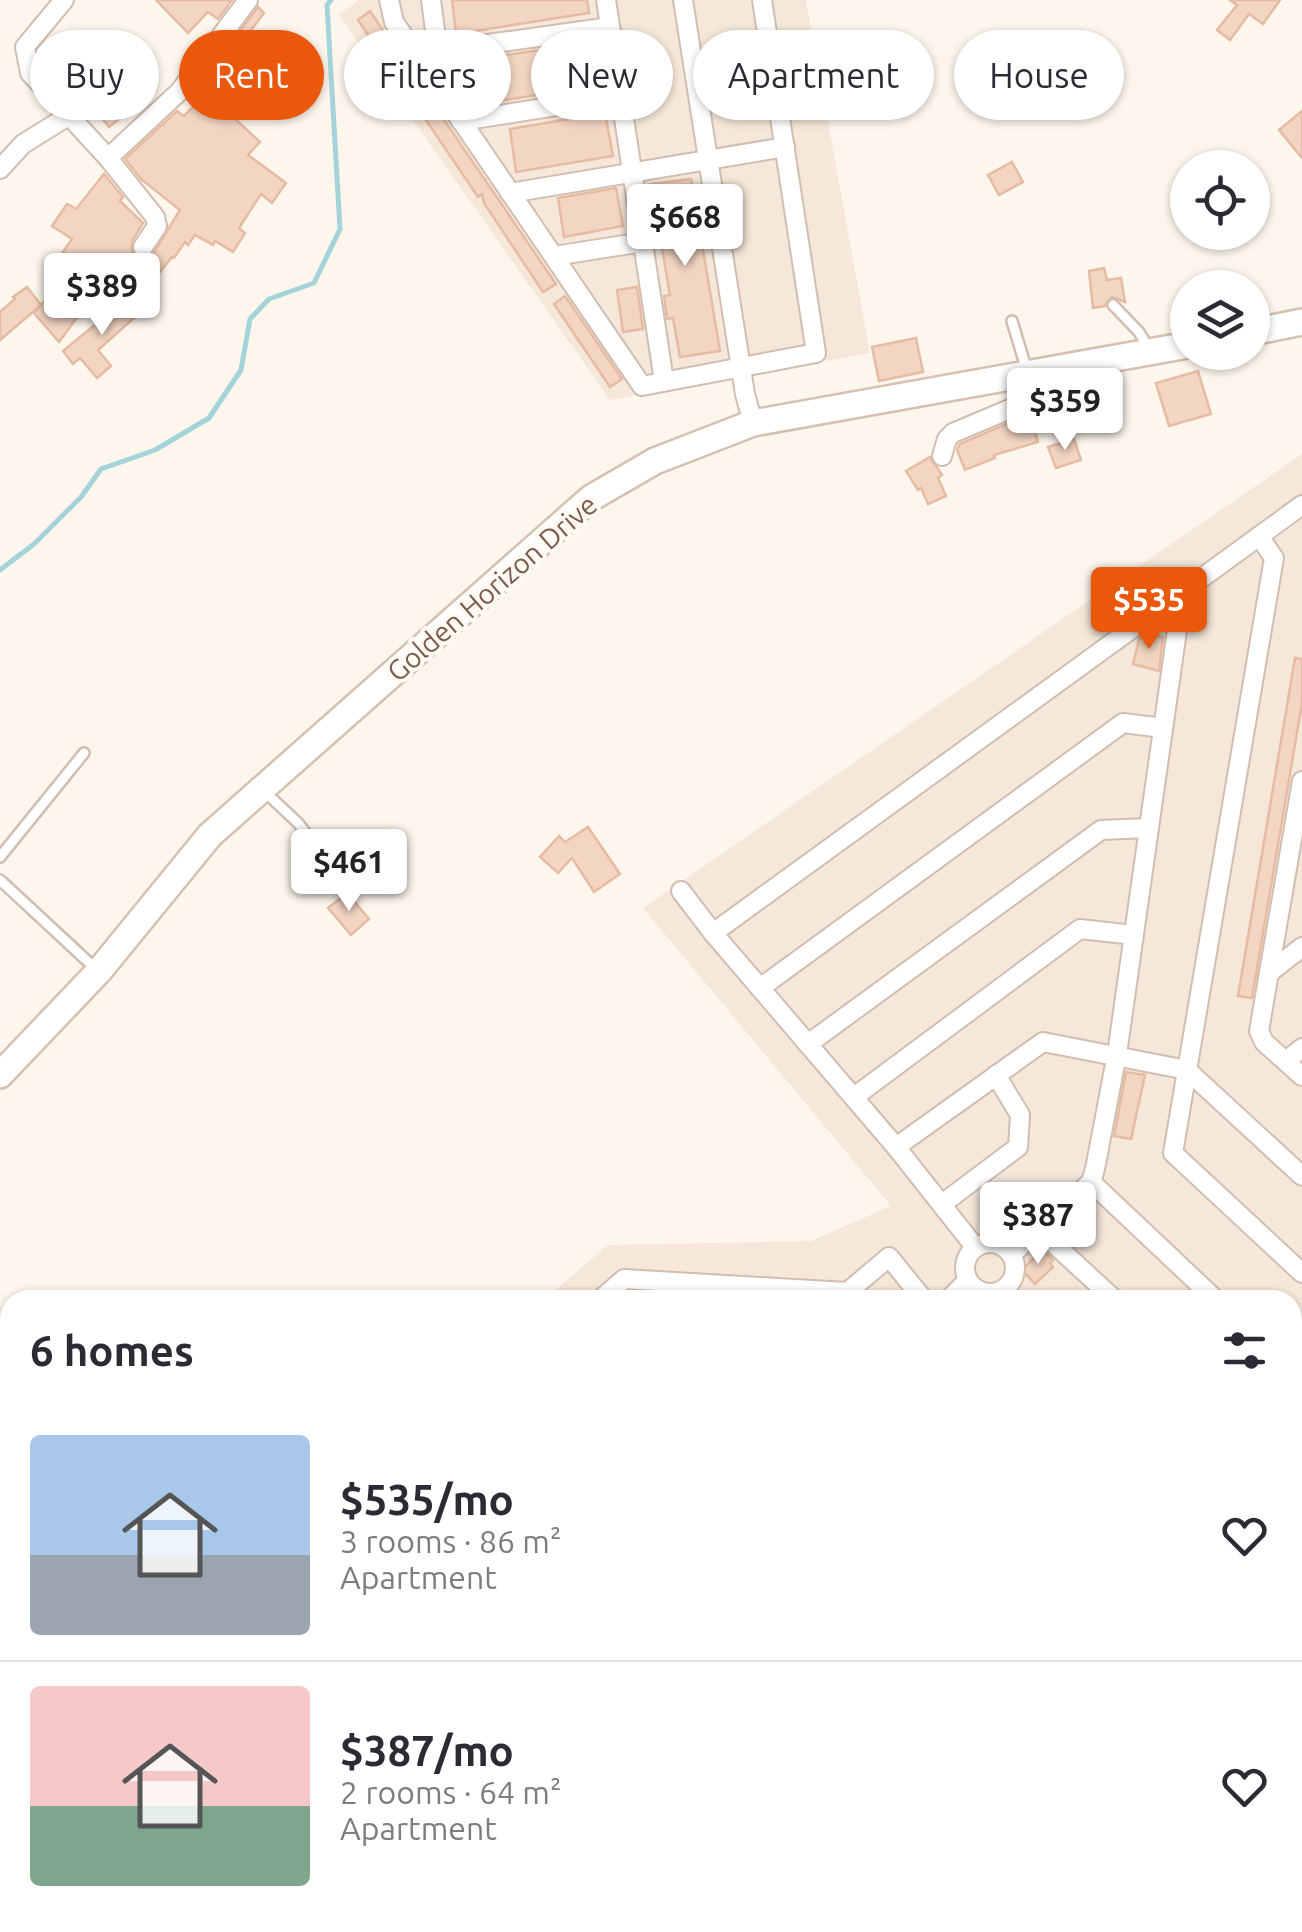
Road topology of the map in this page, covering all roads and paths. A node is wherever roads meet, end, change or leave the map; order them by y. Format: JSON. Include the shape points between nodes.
{"nodes":[{"id":1,"x":64,"y":0,"type":"edge"},
{"id":2,"x":248,"y":0,"type":"edge"},
{"id":3,"x":389,"y":0,"type":"edge"},
{"id":4,"x":431,"y":0,"type":"edge"},
{"id":5,"x":606,"y":0,"type":"edge"},
{"id":6,"x":683,"y":0,"type":"edge"},
{"id":7,"x":762,"y":0,"type":"edge"},
{"id":8,"x":610,"y":26,"type":"junction"},
{"id":9,"x":39,"y":30,"type":"edge"},
{"id":10,"x":399,"y":30,"type":"edge"},
{"id":11,"x":435,"y":30,"type":"edge"},
{"id":12,"x":611,"y":30,"type":"edge"},
{"id":13,"x":30,"y":41,"type":"edge"},
{"id":14,"x":511,"y":41,"type":"edge"},
{"id":15,"x":30,"y":73,"type":"edge"},
{"id":16,"x":531,"y":110,"type":"edge"},
{"id":17,"x":62,"y":120,"type":"edge"},
{"id":18,"x":72,"y":120,"type":"edge"},
{"id":19,"x":624,"y":120,"type":"edge"},
{"id":20,"x":461,"y":121,"type":"joint"},
{"id":21,"x":784,"y":146,"type":"junction"},
{"id":22,"x":108,"y":158,"type":"junction"},
{"id":23,"x":708,"y":160,"type":"junction"},
{"id":24,"x":0,"y":169,"type":"edge"},
{"id":25,"x":632,"y":172,"type":"junction"},
{"id":26,"x":510,"y":193,"type":"junction"},
{"id":27,"x":643,"y":242,"type":"junction"},
{"id":28,"x":143,"y":247,"type":"dead end"},
{"id":29,"x":554,"y":256,"type":"junction"},
{"id":30,"x":1113,"y":305,"type":"dead end"},
{"id":31,"x":1012,"y":321,"type":"dead end"},
{"id":32,"x":1301,"y":326,"type":"edge"},
{"id":33,"x":1270,"y":330,"type":"edge"},
{"id":34,"x":1170,"y":348,"type":"edge"},
{"id":35,"x":1151,"y":352,"type":"junction"},
{"id":36,"x":741,"y":368,"type":"junction"},
{"id":37,"x":1028,"y":374,"type":"junction"},
{"id":38,"x":664,"y":382,"type":"junction"},
{"id":39,"x":753,"y":423,"type":"junction"},
{"id":40,"x":942,"y":456,"type":"dead end"},
{"id":41,"x":1302,"y":505,"type":"edge"},
{"id":42,"x":1259,"y":536,"type":"junction"},
{"id":43,"x":1182,"y":595,"type":"junction"},
{"id":44,"x":1163,"y":728,"type":"junction"},
{"id":45,"x":84,"y":753,"type":"dead end"},
{"id":46,"x":1302,"y":781,"type":"edge"},
{"id":47,"x":262,"y":789,"type":"junction"},
{"id":48,"x":1149,"y":828,"type":"junction"},
{"id":49,"x":0,"y":857,"type":"edge"},
{"id":50,"x":0,"y":880,"type":"edge"},
{"id":51,"x":346,"y":884,"type":"dead end"},
{"id":52,"x":681,"y":891,"type":"dead end"},
{"id":53,"x":713,"y":932,"type":"junction"},
{"id":54,"x":1134,"y":935,"type":"junction"},
{"id":55,"x":1302,"y":947,"type":"edge"},
{"id":56,"x":99,"y":971,"type":"junction"},
{"id":57,"x":1268,"y":972,"type":"junction"},
{"id":58,"x":760,"y":988,"type":"junction"},
{"id":59,"x":808,"y":1044,"type":"junction"},
{"id":60,"x":1302,"y":1048,"type":"edge"},
{"id":61,"x":1117,"y":1054,"type":"junction"},
{"id":62,"x":1286,"y":1061,"type":"junction"},
{"id":63,"x":1187,"y":1070,"type":"junction"},
{"id":64,"x":0,"y":1075,"type":"edge"},
{"id":65,"x":996,"y":1076,"type":"junction"},
{"id":66,"x":1302,"y":1076,"type":"edge"},
{"id":67,"x":854,"y":1097,"type":"junction"},
{"id":68,"x":896,"y":1147,"type":"junction"},
{"id":69,"x":1302,"y":1176,"type":"edge"},
{"id":70,"x":1091,"y":1182,"type":"junction"},
{"id":71,"x":942,"y":1204,"type":"junction"},
{"id":72,"x":1039,"y":1230,"type":"junction"},
{"id":73,"x":976,"y":1248,"type":"junction"},
{"id":74,"x":1012,"y":1254,"type":"junction"},
{"id":75,"x":1302,"y":1272,"type":"edge"},
{"id":76,"x":648,"y":1280,"type":"junction"},
{"id":77,"x":968,"y":1280,"type":"junction"},
{"id":78,"x":611,"y":1290,"type":"edge"},
{"id":79,"x":656,"y":1290,"type":"edge"},
{"id":80,"x":769,"y":1290,"type":"edge"},
{"id":81,"x":849,"y":1290,"type":"edge"},
{"id":82,"x":916,"y":1290,"type":"edge"},
{"id":83,"x":958,"y":1290,"type":"edge"},
{"id":84,"x":977,"y":1290,"type":"edge"},
{"id":85,"x":1003,"y":1290,"type":"edge"},
{"id":86,"x":1104,"y":1290,"type":"edge"},
{"id":87,"x":1205,"y":1290,"type":"edge"}],
"edges":[{"from":1,"to":9,"type":"street"},
{"from":2,"to":22,"type":"street","via":[[180,90]]},
{"from":3,"to":10,"type":"street"},
{"from":4,"to":11,"type":"street"},
{"from":5,"to":8,"type":"street"},
{"from":6,"to":23,"type":"street"},
{"from":7,"to":21,"type":"street"},
{"from":8,"to":12,"type":"street"},
{"from":8,"to":14,"type":"street"},
{"from":13,"to":15,"type":"street"},
{"from":16,"to":20,"type":"street"},
{"from":17,"to":24,"type":"street","via":[[23,144]]},
{"from":18,"to":22,"type":"street"},
{"from":19,"to":25,"type":"street"},
{"from":20,"to":26,"type":"street"},
{"from":21,"to":23,"type":"street"},
{"from":21,"to":36,"type":"street","via":[[816,354]]},
{"from":22,"to":28,"type":"street","via":[[155,216],[157,226]]},
{"from":23,"to":25,"type":"street"},
{"from":23,"to":36,"type":"street"},
{"from":25,"to":26,"type":"street"},
{"from":25,"to":27,"type":"street"},
{"from":26,"to":29,"type":"street"},
{"from":27,"to":29,"type":"street"},
{"from":27,"to":38,"type":"street"},
{"from":29,"to":38,"type":"street","via":[[642,386]]},
{"from":30,"to":35,"type":"lane"},
{"from":31,"to":37,"type":"lane"},
{"from":32,"to":33,"type":"street"},
{"from":34,"to":35,"type":"street","name":"Golden Horizon Drive"},
{"from":35,"to":37,"type":"street","name":"Golden Horizon Drive"},
{"from":36,"to":38,"type":"street"},
{"from":36,"to":39,"type":"street"},
{"from":37,"to":39,"type":"street","name":"Golden Horizon Drive"},
{"from":37,"to":40,"type":"street","via":[[1031,397],[953,433]]},
{"from":39,"to":47,"type":"street","name":"Golden Horizon Drive","via":[[654,461],[591,498]]},
{"from":41,"to":42,"type":"street"},
{"from":42,"to":43,"type":"street"},
{"from":42,"to":63,"type":"street","via":[[1274,558]]},
{"from":43,"to":44,"type":"street"},
{"from":43,"to":53,"type":"street"},
{"from":44,"to":48,"type":"street"},
{"from":44,"to":58,"type":"street","via":[[1123,723]]},
{"from":45,"to":49,"type":"lane"},
{"from":46,"to":57,"type":"street"},
{"from":47,"to":51,"type":"lane","via":[[298,822]]},
{"from":47,"to":56,"type":"street","name":"Golden Horizon Drive","via":[[210,834]]},
{"from":48,"to":54,"type":"street"},
{"from":48,"to":59,"type":"street","via":[[1102,830]]},
{"from":50,"to":56,"type":"lane"},
{"from":52,"to":53,"type":"street"},
{"from":53,"to":58,"type":"street"},
{"from":54,"to":61,"type":"street"},
{"from":54,"to":67,"type":"street","via":[[1080,929]]},
{"from":55,"to":57,"type":"street"},
{"from":56,"to":64,"type":"street","name":"Golden Horizon Drive"},
{"from":57,"to":62,"type":"street","via":[[1259,1030]]},
{"from":58,"to":59,"type":"street"},
{"from":59,"to":67,"type":"street"},
{"from":60,"to":62,"type":"street"},
{"from":61,"to":63,"type":"street"},
{"from":61,"to":65,"type":"street","via":[[1043,1042]]},
{"from":61,"to":70,"type":"street"},
{"from":62,"to":66,"type":"street"},
{"from":63,"to":69,"type":"street"},
{"from":63,"to":75,"type":"street","via":[[1173,1153]]},
{"from":65,"to":68,"type":"street"},
{"from":65,"to":71,"type":"street","via":[[1020,1115],[1018,1148]]},
{"from":67,"to":68,"type":"street"},
{"from":68,"to":71,"type":"street"},
{"from":70,"to":72,"type":"street"},
{"from":70,"to":87,"type":"street"},
{"from":71,"to":73,"type":"street"},
{"from":72,"to":74,"type":"street"},
{"from":72,"to":86,"type":"street"},
{"from":73,"to":74,"type":"street","via":[[991,1243]]},
{"from":73,"to":77,"type":"street","via":[[966,1259]]},
{"from":74,"to":85,"type":"street","via":[[1014,1280]]},
{"from":76,"to":78,"type":"street","via":[[624,1279]]},
{"from":76,"to":79,"type":"street"},
{"from":76,"to":80,"type":"street"},
{"from":77,"to":83,"type":"street"},
{"from":77,"to":84,"type":"street"},
{"from":81,"to":82,"type":"street","via":[[889,1257]]}]}
